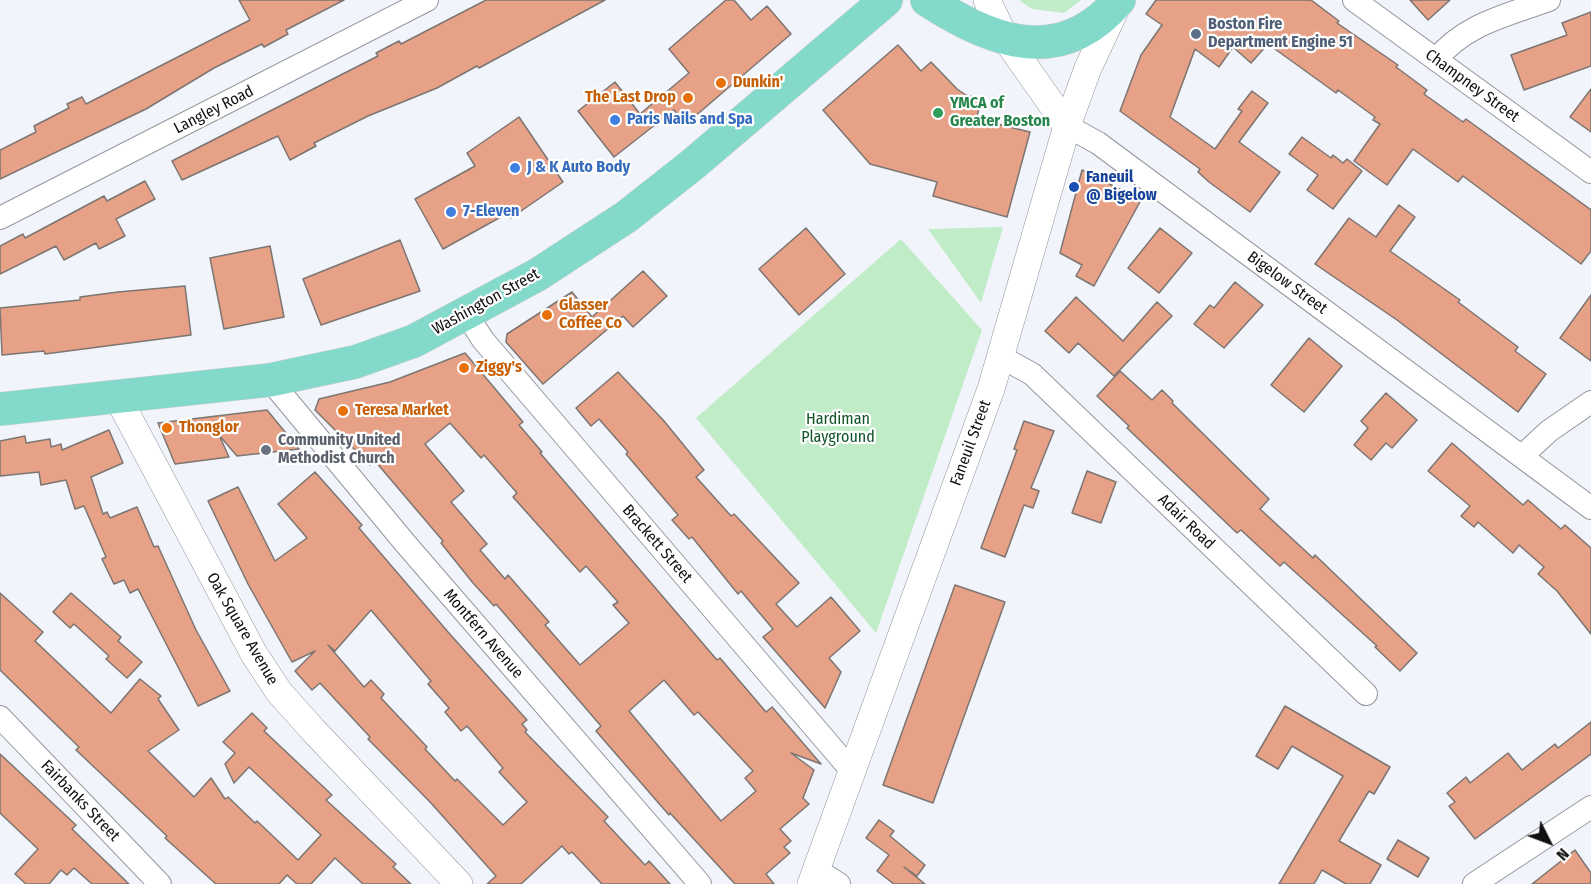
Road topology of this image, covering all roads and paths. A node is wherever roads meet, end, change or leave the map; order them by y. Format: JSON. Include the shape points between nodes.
{"nodes":[{"id":1,"x":427,"y":0,"type":"edge"},
{"id":2,"x":886,"y":0,"type":"edge"},
{"id":3,"x":927,"y":0,"type":"edge"},
{"id":4,"x":987,"y":0,"type":"edge"},
{"id":5,"x":1120,"y":0,"type":"edge"},
{"id":6,"x":1354,"y":0,"type":"edge"},
{"id":7,"x":1549,"y":0,"type":"edge"},
{"id":8,"x":1005,"y":38,"type":"junction"},
{"id":9,"x":1436,"y":60,"type":"junction"},
{"id":10,"x":1067,"y":126,"type":"junction"},
{"id":11,"x":1591,"y":172,"type":"edge"},
{"id":12,"x":0,"y":219,"type":"edge"},
{"id":13,"x":466,"y":315,"type":"junction"},
{"id":14,"x":1001,"y":357,"type":"junction"},
{"id":15,"x":270,"y":380,"type":"junction"},
{"id":16,"x":117,"y":396,"type":"junction"},
{"id":17,"x":1591,"y":402,"type":"edge"},
{"id":18,"x":0,"y":409,"type":"edge"},
{"id":19,"x":1522,"y":456,"type":"junction"},
{"id":20,"x":1591,"y":508,"type":"edge"},
{"id":21,"x":1366,"y":694,"type":"dead end"},
{"id":22,"x":0,"y":717,"type":"edge"},
{"id":23,"x":851,"y":770,"type":"junction"},
{"id":24,"x":1591,"y":807,"type":"edge"},
{"id":25,"x":822,"y":879,"type":"edge"},
{"id":26,"x":160,"y":884,"type":"edge"},
{"id":27,"x":459,"y":884,"type":"edge"},
{"id":28,"x":700,"y":884,"type":"edge"},
{"id":29,"x":1474,"y":884,"type":"edge"}],
"edges":[{"from":1,"to":12,"type":"street","name":"Langley Road"},
{"from":2,"to":13,"type":"main road","name":"Washington Street","via":[[633,211],[546,270]]},
{"from":3,"to":8,"type":"main road","via":[[963,23]]},
{"from":4,"to":8,"type":"street","name":"Bigelow Street"},
{"from":5,"to":8,"type":"main road","via":[[1090,27],[1065,39],[1041,43]]},
{"from":5,"to":10,"type":"street","name":"Faneuil Street"},
{"from":6,"to":9,"type":"street","name":"Champney Street"},
{"from":7,"to":9,"type":"street","via":[[1472,28]]},
{"from":8,"to":10,"type":"street","name":"Bigelow Street"},
{"from":9,"to":11,"type":"street","name":"Champney Street"},
{"from":10,"to":14,"type":"street","name":"Faneuil Street"},
{"from":10,"to":19,"type":"street","name":"Bigelow Street","via":[[1098,142]]},
{"from":13,"to":15,"type":"main road","name":"Washington Street","via":[[376,355]]},
{"from":13,"to":23,"type":"street","name":"Brackett Street"},
{"from":14,"to":21,"type":"street","name":"Adair Road","via":[[1032,374]]},
{"from":14,"to":23,"type":"street","name":"Faneuil Street"},
{"from":15,"to":16,"type":"main road","name":"Washington Street"},
{"from":15,"to":28,"type":"street","name":"Montfern Avenue","via":[[405,543]]},
{"from":16,"to":18,"type":"main road","name":"Washington Street"},
{"from":16,"to":27,"type":"street","name":"Oak Square Avenue","via":[[254,654],[279,692]]},
{"from":17,"to":19,"type":"street","via":[[1549,431]]},
{"from":19,"to":20,"type":"street","name":"Bigelow Street"},
{"from":22,"to":26,"type":"street","name":"Fairbanks Street"},
{"from":23,"to":25,"type":"street","name":"Faneuil Street"},
{"from":24,"to":29,"type":"street"}]}
